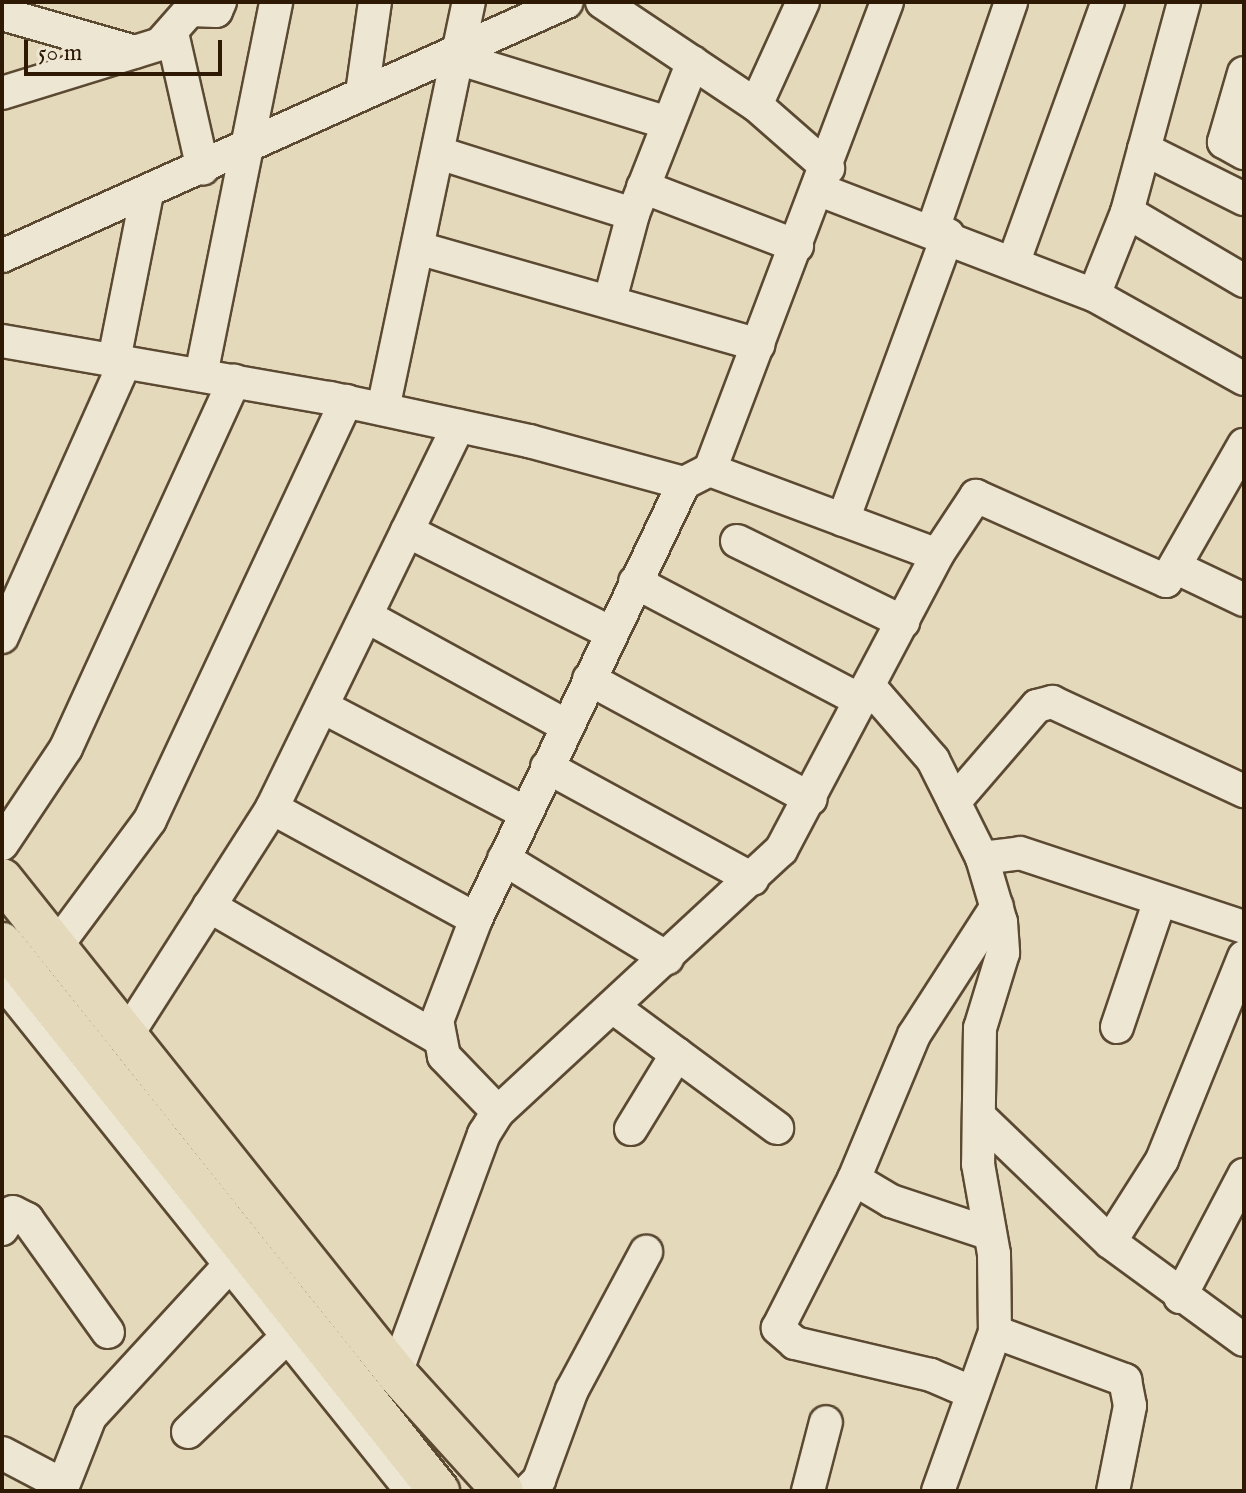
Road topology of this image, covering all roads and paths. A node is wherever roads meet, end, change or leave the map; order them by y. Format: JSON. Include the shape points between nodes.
{"nodes":[{"id":1,"x":276,"y":2,"type":"edge"},
{"id":2,"x":375,"y":2,"type":"edge"},
{"id":3,"x":469,"y":2,"type":"edge"},
{"id":4,"x":567,"y":2,"type":"edge"},
{"id":5,"x":602,"y":2,"type":"edge"},
{"id":6,"x":803,"y":2,"type":"edge"},
{"id":7,"x":887,"y":2,"type":"edge"},
{"id":8,"x":1011,"y":2,"type":"edge"},
{"id":9,"x":1108,"y":2,"type":"edge"},
{"id":10,"x":1184,"y":2,"type":"edge"},
{"id":11,"x":204,"y":4,"type":"edge"},
{"id":12,"x":2,"y":14,"type":"edge"},
{"id":13,"x":60,"y":15,"type":"edge"},
{"id":14,"x":172,"y":33,"type":"junction"},
{"id":15,"x":135,"y":52,"type":"junction"},
{"id":16,"x":460,"y":54,"type":"junction"},
{"id":17,"x":693,"y":62,"type":"junction"},
{"id":18,"x":1244,"y":73,"type":"edge"},
{"id":19,"x":2,"y":93,"type":"edge"},
{"id":20,"x":362,"y":93,"type":"junction"},
{"id":21,"x":756,"y":105,"type":"junction"},
{"id":22,"x":668,"y":123,"type":"junction"},
{"id":23,"x":244,"y":147,"type":"junction"},
{"id":24,"x":1144,"y":149,"type":"junction"},
{"id":25,"x":439,"y":153,"type":"junction"},
{"id":26,"x":1244,"y":153,"type":"edge"},
{"id":27,"x":203,"y":169,"type":"junction"},
{"id":28,"x":824,"y":179,"type":"junction"},
{"id":29,"x":147,"y":194,"type":"junction"},
{"id":30,"x":1244,"y":199,"type":"edge"},
{"id":31,"x":638,"y":201,"type":"junction"},
{"id":32,"x":1127,"y":212,"type":"junction"},
{"id":33,"x":940,"y":232,"type":"junction"},
{"id":34,"x":797,"y":246,"type":"junction"},
{"id":35,"x":418,"y":248,"type":"junction"},
{"id":36,"x":2,"y":256,"type":"edge"},
{"id":37,"x":1014,"y":261,"type":"junction"},
{"id":38,"x":1244,"y":281,"type":"edge"},
{"id":39,"x":1094,"y":295,"type":"junction"},
{"id":40,"x":610,"y":300,"type":"junction"},
{"id":41,"x":2,"y":341,"type":"edge"},
{"id":42,"x":758,"y":345,"type":"junction"},
{"id":43,"x":120,"y":361,"type":"junction"},
{"id":44,"x":201,"y":375,"type":"junction"},
{"id":45,"x":1244,"y":377,"type":"edge"},
{"id":46,"x":234,"y":381,"type":"junction"},
{"id":47,"x":346,"y":401,"type":"junction"},
{"id":48,"x":383,"y":409,"type":"junction"},
{"id":49,"x":458,"y":426,"type":"junction"},
{"id":50,"x":1244,"y":445,"type":"edge"},
{"id":51,"x":697,"y":477,"type":"junction"},
{"id":52,"x":843,"y":520,"type":"junction"},
{"id":53,"x":407,"y":531,"type":"junction"},
{"id":54,"x":737,"y":541,"type":"dead end"},
{"id":55,"x":937,"y":555,"type":"junction"},
{"id":56,"x":1177,"y":568,"type":"junction"},
{"id":57,"x":635,"y":582,"type":"junction"},
{"id":58,"x":1244,"y":600,"type":"edge"},
{"id":59,"x":366,"y":616,"type":"junction"},
{"id":60,"x":6,"y":618,"type":"edge"},
{"id":61,"x":903,"y":622,"type":"junction"},
{"id":62,"x":610,"y":632,"type":"junction"},
{"id":63,"x":589,"y":679,"type":"junction"},
{"id":64,"x":865,"y":694,"type":"junction"},
{"id":65,"x":323,"y":707,"type":"junction"},
{"id":66,"x":567,"y":726,"type":"junction"},
{"id":67,"x":547,"y":767,"type":"junction"},
{"id":68,"x":1244,"y":791,"type":"edge"},
{"id":69,"x":811,"y":799,"type":"junction"},
{"id":70,"x":954,"y":802,"type":"junction"},
{"id":71,"x":272,"y":808,"type":"junction"},
{"id":72,"x":526,"y":813,"type":"junction"},
{"id":73,"x":2,"y":844,"type":"edge"},
{"id":74,"x":982,"y":858,"type":"junction"},
{"id":75,"x":504,"y":859,"type":"junction"},
{"id":76,"x":2,"y":879,"type":"edge"},
{"id":77,"x":752,"y":879,"type":"junction"},
{"id":78,"x":1160,"y":900,"type":"junction"},
{"id":79,"x":209,"y":906,"type":"junction"},
{"id":80,"x":997,"y":906,"type":"junction"},
{"id":81,"x":476,"y":919,"type":"junction"},
{"id":82,"x":1244,"y":927,"type":"edge"},
{"id":83,"x":2,"y":943,"type":"edge"},
{"id":84,"x":58,"y":944,"type":"junction"},
{"id":85,"x":1244,"y":957,"type":"edge"},
{"id":86,"x":667,"y":958,"type":"junction"},
{"id":87,"x":2,"y":980,"type":"edge"},
{"id":88,"x":613,"y":1007,"type":"junction"},
{"id":89,"x":1117,"y":1027,"type":"dead end"},
{"id":90,"x":129,"y":1032,"type":"junction"},
{"id":91,"x":436,"y":1037,"type":"junction"},
{"id":92,"x":677,"y":1054,"type":"junction"},
{"id":93,"x":498,"y":1112,"type":"junction"},
{"id":94,"x":980,"y":1117,"type":"junction"},
{"id":95,"x":777,"y":1128,"type":"dead end"},
{"id":96,"x":631,"y":1129,"type":"dead end"},
{"id":97,"x":1244,"y":1175,"type":"edge"},
{"id":98,"x":854,"y":1179,"type":"junction"},
{"id":99,"x":2,"y":1229,"type":"edge"},
{"id":100,"x":988,"y":1233,"type":"junction"},
{"id":101,"x":1110,"y":1242,"type":"junction"},
{"id":102,"x":646,"y":1252,"type":"dead end"},
{"id":103,"x":236,"y":1258,"type":"junction"},
{"id":104,"x":1180,"y":1297,"type":"junction"},
{"id":105,"x":294,"y":1330,"type":"junction"},
{"id":106,"x":108,"y":1332,"type":"dead end"},
{"id":107,"x":995,"y":1332,"type":"junction"},
{"id":108,"x":1244,"y":1340,"type":"edge"},
{"id":109,"x":396,"y":1373,"type":"junction"},
{"id":110,"x":973,"y":1393,"type":"junction"},
{"id":111,"x":826,"y":1422,"type":"dead end"},
{"id":112,"x":188,"y":1432,"type":"dead end"},
{"id":113,"x":2,"y":1453,"type":"edge"},
{"id":114,"x":62,"y":1488,"type":"edge"},
{"id":115,"x":412,"y":1491,"type":"edge"},
{"id":116,"x":439,"y":1491,"type":"edge"},
{"id":117,"x":503,"y":1491,"type":"edge"},
{"id":118,"x":528,"y":1491,"type":"edge"},
{"id":119,"x":808,"y":1491,"type":"edge"},
{"id":120,"x":938,"y":1491,"type":"edge"},
{"id":121,"x":1113,"y":1491,"type":"edge"}],
"edges":[{"from":1,"to":23,"type":"street"},
{"from":2,"to":20,"type":"street"},
{"from":3,"to":16,"type":"street"},
{"from":4,"to":16,"type":"street"},
{"from":5,"to":17,"type":"street"},
{"from":6,"to":21,"type":"street"},
{"from":7,"to":28,"type":"street"},
{"from":8,"to":33,"type":"street"},
{"from":9,"to":37,"type":"street"},
{"from":10,"to":24,"type":"street"},
{"from":11,"to":14,"type":"street","via":[[176,21]]},
{"from":12,"to":13,"type":"street"},
{"from":13,"to":15,"type":"street"},
{"from":14,"to":15,"type":"street"},
{"from":14,"to":27,"type":"street"},
{"from":15,"to":19,"type":"street"},
{"from":16,"to":20,"type":"street"},
{"from":16,"to":22,"type":"street"},
{"from":16,"to":25,"type":"street"},
{"from":17,"to":21,"type":"street"},
{"from":17,"to":22,"type":"street"},
{"from":18,"to":26,"type":"street","via":[[1224,142]]},
{"from":20,"to":23,"type":"street"},
{"from":21,"to":28,"type":"street"},
{"from":22,"to":31,"type":"street"},
{"from":23,"to":27,"type":"street"},
{"from":23,"to":44,"type":"street"},
{"from":24,"to":30,"type":"street"},
{"from":24,"to":32,"type":"street"},
{"from":25,"to":31,"type":"street"},
{"from":25,"to":35,"type":"street"},
{"from":27,"to":29,"type":"street"},
{"from":28,"to":33,"type":"street"},
{"from":28,"to":34,"type":"street"},
{"from":29,"to":36,"type":"street"},
{"from":29,"to":43,"type":"street"},
{"from":31,"to":34,"type":"street"},
{"from":31,"to":40,"type":"street"},
{"from":32,"to":38,"type":"street"},
{"from":32,"to":39,"type":"street"},
{"from":33,"to":37,"type":"street"},
{"from":33,"to":52,"type":"street"},
{"from":34,"to":42,"type":"street"},
{"from":35,"to":40,"type":"street"},
{"from":35,"to":48,"type":"street"},
{"from":37,"to":39,"type":"street"},
{"from":39,"to":45,"type":"street"},
{"from":40,"to":42,"type":"street"},
{"from":41,"to":43,"type":"street"},
{"from":42,"to":51,"type":"street"},
{"from":43,"to":44,"type":"street"},
{"from":43,"to":60,"type":"street"},
{"from":44,"to":46,"type":"street"},
{"from":46,"to":47,"type":"street"},
{"from":46,"to":73,"type":"street","via":[[66,748]]},
{"from":47,"to":48,"type":"street"},
{"from":47,"to":84,"type":"street","via":[[150,820]]},
{"from":48,"to":49,"type":"street"},
{"from":49,"to":51,"type":"street"},
{"from":49,"to":53,"type":"street"},
{"from":50,"to":56,"type":"street"},
{"from":51,"to":52,"type":"street"},
{"from":51,"to":57,"type":"street"},
{"from":52,"to":55,"type":"street"},
{"from":53,"to":59,"type":"street"},
{"from":53,"to":62,"type":"street"},
{"from":54,"to":61,"type":"street"},
{"from":55,"to":56,"type":"street","via":[[972,501],[984,495],[1159,580],[1171,579]]},
{"from":55,"to":61,"type":"street"},
{"from":56,"to":58,"type":"street"},
{"from":57,"to":62,"type":"street"},
{"from":57,"to":64,"type":"street"},
{"from":59,"to":65,"type":"street"},
{"from":59,"to":66,"type":"street"},
{"from":61,"to":64,"type":"street"},
{"from":62,"to":63,"type":"street"},
{"from":63,"to":66,"type":"street"},
{"from":63,"to":69,"type":"street"},
{"from":64,"to":69,"type":"street"},
{"from":64,"to":70,"type":"street","via":[[933,760]]},
{"from":65,"to":71,"type":"street"},
{"from":65,"to":72,"type":"street"},
{"from":66,"to":67,"type":"street"},
{"from":67,"to":72,"type":"street"},
{"from":67,"to":77,"type":"street"},
{"from":68,"to":70,"type":"street","via":[[1052,702],[1037,706]]},
{"from":69,"to":77,"type":"street","via":[[781,850]]},
{"from":70,"to":74,"type":"street"},
{"from":71,"to":79,"type":"street"},
{"from":71,"to":81,"type":"street"},
{"from":72,"to":75,"type":"street"},
{"from":74,"to":78,"type":"street","via":[[1020,853]]},
{"from":74,"to":80,"type":"street"},
{"from":75,"to":81,"type":"street"},
{"from":75,"to":86,"type":"street"},
{"from":76,"to":84,"type":"main road"},
{"from":77,"to":86,"type":"street"},
{"from":78,"to":82,"type":"street"},
{"from":78,"to":89,"type":"street"},
{"from":79,"to":90,"type":"street"},
{"from":79,"to":91,"type":"street"},
{"from":80,"to":94,"type":"street","via":[[1003,953],[980,1028]]},
{"from":80,"to":98,"type":"street","via":[[914,1035]]},
{"from":81,"to":91,"type":"street"},
{"from":83,"to":103,"type":"main road"},
{"from":84,"to":90,"type":"main road"},
{"from":85,"to":101,"type":"street","via":[[1162,1160]]},
{"from":86,"to":88,"type":"street"},
{"from":87,"to":103,"type":"street"},
{"from":88,"to":92,"type":"street"},
{"from":88,"to":93,"type":"street"},
{"from":90,"to":109,"type":"main road"},
{"from":91,"to":93,"type":"street","via":[[444,1056]]},
{"from":92,"to":95,"type":"street"},
{"from":92,"to":96,"type":"street"},
{"from":93,"to":109,"type":"street","via":[[484,1134]]},
{"from":94,"to":100,"type":"street","via":[[978,1164]]},
{"from":94,"to":101,"type":"street"},
{"from":97,"to":104,"type":"street"},
{"from":98,"to":100,"type":"street","via":[[891,1201]]},
{"from":98,"to":110,"type":"street","via":[[778,1328],[783,1338],[931,1375]]},
{"from":99,"to":106,"type":"street","via":[[13,1212],[27,1219]]},
{"from":100,"to":107,"type":"street"},
{"from":101,"to":104,"type":"street"},
{"from":102,"to":118,"type":"street","via":[[572,1390],[539,1480]]},
{"from":103,"to":105,"type":"main road"},
{"from":103,"to":114,"type":"street","via":[[90,1417]]},
{"from":104,"to":108,"type":"street"},
{"from":105,"to":112,"type":"street"},
{"from":105,"to":115,"type":"street"},
{"from":105,"to":116,"type":"main road"},
{"from":107,"to":110,"type":"street"},
{"from":107,"to":121,"type":"street","via":[[1125,1380],[1130,1406]]},
{"from":109,"to":117,"type":"main road"},
{"from":110,"to":120,"type":"street"},
{"from":111,"to":119,"type":"street"},
{"from":113,"to":114,"type":"street"}]}
